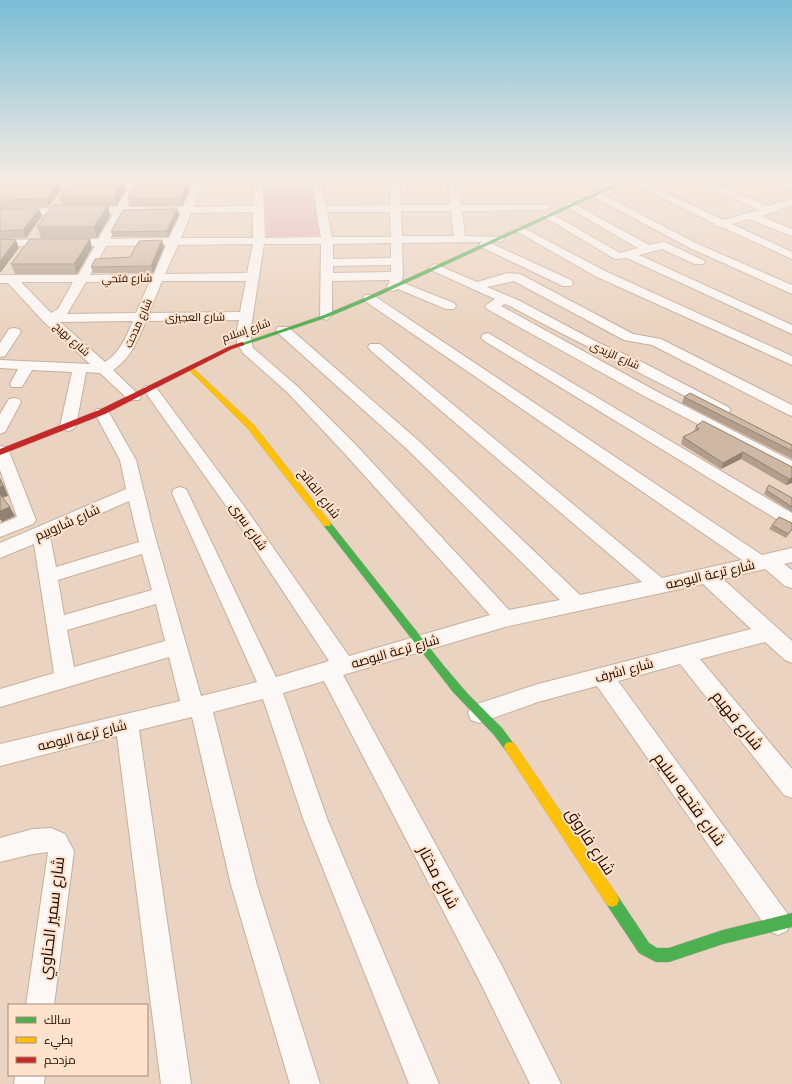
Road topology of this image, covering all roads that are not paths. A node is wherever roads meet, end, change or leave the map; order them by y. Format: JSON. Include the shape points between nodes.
{"nodes":[{"id":1,"x":40,"y":230,"type":"edge"},
{"id":2,"x":108,"y":230,"type":"edge"},
{"id":3,"x":178,"y":230,"type":"edge"},
{"id":4,"x":259,"y":230,"type":"edge"},
{"id":5,"x":325,"y":230,"type":"edge"},
{"id":6,"x":395,"y":230,"type":"edge"},
{"id":7,"x":459,"y":230,"type":"edge"},
{"id":8,"x":501,"y":230,"type":"edge"},
{"id":9,"x":519,"y":230,"type":"edge"},
{"id":10,"x":521,"y":230,"type":"edge"},
{"id":11,"x":575,"y":230,"type":"edge"},
{"id":12,"x":614,"y":230,"type":"edge"},
{"id":13,"x":663,"y":230,"type":"edge"},
{"id":14,"x":733,"y":230,"type":"edge"},
{"id":15,"x":460,"y":238,"type":"junction"},
{"id":16,"x":500,"y":238,"type":"junction"},
{"id":17,"x":327,"y":239,"type":"junction"},
{"id":18,"x":395,"y":239,"type":"junction"},
{"id":19,"x":259,"y":240,"type":"junction"},
{"id":20,"x":173,"y":241,"type":"junction"},
{"id":21,"x":101,"y":242,"type":"junction"},
{"id":22,"x":0,"y":243,"type":"edge"},
{"id":23,"x":31,"y":243,"type":"junction"},
{"id":24,"x":485,"y":245,"type":"junction"},
{"id":25,"x":648,"y":249,"type":"junction"},
{"id":26,"x":22,"y":255,"type":"edge"},
{"id":27,"x":629,"y":255,"type":"junction"},
{"id":28,"x":792,"y":256,"type":"edge"},
{"id":29,"x":395,"y":261,"type":"junction"},
{"id":30,"x":327,"y":263,"type":"junction"},
{"id":31,"x":712,"y":267,"type":"dead end"},
{"id":32,"x":435,"y":268,"type":"junction"},
{"id":33,"x":253,"y":276,"type":"junction"},
{"id":34,"x":5,"y":277,"type":"edge"},
{"id":35,"x":327,"y":277,"type":"junction"},
{"id":36,"x":158,"y":278,"type":"junction"},
{"id":37,"x":81,"y":279,"type":"junction"},
{"id":38,"x":396,"y":283,"type":"junction"},
{"id":39,"x":567,"y":283,"type":"dead end"},
{"id":40,"x":476,"y":286,"type":"junction"},
{"id":41,"x":792,"y":290,"type":"edge"},
{"id":42,"x":369,"y":298,"type":"junction"},
{"id":43,"x":505,"y":299,"type":"junction"},
{"id":44,"x":450,"y":306,"type":"dead end"},
{"id":45,"x":246,"y":316,"type":"junction"},
{"id":46,"x":326,"y":316,"type":"junction"},
{"id":47,"x":141,"y":317,"type":"junction"},
{"id":48,"x":48,"y":318,"type":"junction"},
{"id":49,"x":6,"y":330,"type":"edge"},
{"id":50,"x":283,"y":330,"type":"junction"},
{"id":51,"x":792,"y":330,"type":"edge"},
{"id":52,"x":488,"y":337,"type":"dead end"},
{"id":53,"x":244,"y":343,"type":"junction"},
{"id":54,"x":375,"y":347,"type":"dead end"},
{"id":55,"x":0,"y":354,"type":"edge"},
{"id":56,"x":792,"y":361,"type":"edge"},
{"id":57,"x":0,"y":364,"type":"edge"},
{"id":58,"x":27,"y":366,"type":"junction"},
{"id":59,"x":190,"y":368,"type":"junction"},
{"id":60,"x":80,"y":369,"type":"junction"},
{"id":61,"x":104,"y":369,"type":"junction"},
{"id":62,"x":17,"y":384,"type":"dead end"},
{"id":63,"x":150,"y":389,"type":"junction"},
{"id":64,"x":134,"y":397,"type":"junction"},
{"id":65,"x":14,"y":402,"type":"dead end"},
{"id":66,"x":792,"y":411,"type":"edge"},
{"id":67,"x":102,"y":412,"type":"junction"},
{"id":68,"x":736,"y":416,"type":"edge"},
{"id":69,"x":68,"y":426,"type":"junction"},
{"id":70,"x":0,"y":429,"type":"edge"},
{"id":71,"x":1,"y":451,"type":"edge"},
{"id":72,"x":792,"y":468,"type":"edge"},
{"id":73,"x":135,"y":492,"type":"junction"},
{"id":74,"x":180,"y":494,"type":"dead end"},
{"id":75,"x":792,"y":521,"type":"edge"},
{"id":76,"x":0,"y":531,"type":"edge"},
{"id":77,"x":40,"y":533,"type":"junction"},
{"id":78,"x":148,"y":546,"type":"junction"},
{"id":79,"x":0,"y":551,"type":"edge"},
{"id":80,"x":792,"y":555,"type":"edge"},
{"id":81,"x":764,"y":562,"type":"junction"},
{"id":82,"x":49,"y":576,"type":"junction"},
{"id":83,"x":707,"y":576,"type":"junction"},
{"id":84,"x":792,"y":581,"type":"edge"},
{"id":85,"x":659,"y":586,"type":"junction"},
{"id":86,"x":163,"y":594,"type":"junction"},
{"id":87,"x":577,"y":604,"type":"junction"},
{"id":88,"x":505,"y":619,"type":"junction"},
{"id":89,"x":56,"y":625,"type":"junction"},
{"id":90,"x":770,"y":632,"type":"junction"},
{"id":91,"x":420,"y":644,"type":"junction"},
{"id":92,"x":177,"y":646,"type":"junction"},
{"id":93,"x":684,"y":654,"type":"junction"},
{"id":94,"x":792,"y":654,"type":"edge"},
{"id":95,"x":337,"y":668,"type":"junction"},
{"id":96,"x":602,"y":676,"type":"junction"},
{"id":97,"x":65,"y":678,"type":"junction"},
{"id":98,"x":270,"y":688,"type":"junction"},
{"id":99,"x":0,"y":698,"type":"edge"},
{"id":100,"x":197,"y":706,"type":"junction"},
{"id":101,"x":479,"y":714,"type":"junction"},
{"id":102,"x":126,"y":724,"type":"junction"},
{"id":103,"x":0,"y":755,"type":"edge"},
{"id":104,"x":792,"y":787,"type":"edge"},
{"id":105,"x":0,"y":850,"type":"edge"},
{"id":106,"x":785,"y":921,"type":"edge"},
{"id":107,"x":40,"y":1004,"type":"edge"},
{"id":108,"x":176,"y":1084,"type":"edge"},
{"id":109,"x":305,"y":1084,"type":"edge"},
{"id":110,"x":424,"y":1084,"type":"edge"},
{"id":111,"x":546,"y":1084,"type":"edge"}],
"edges":[{"from":1,"to":23,"type":"street"},
{"from":2,"to":21,"type":"street"},
{"from":3,"to":20,"type":"street","name":"شارع مدحت"},
{"from":4,"to":19,"type":"street"},
{"from":5,"to":17,"type":"street"},
{"from":6,"to":18,"type":"street"},
{"from":7,"to":15,"type":"street"},
{"from":8,"to":16,"type":"street"},
{"from":9,"to":16,"type":"street","name":"شارع إسلام"},
{"from":10,"to":56,"type":"street","via":[[601,274]]},
{"from":11,"to":27,"type":"street","via":[[616,256]]},
{"from":12,"to":25,"type":"street"},
{"from":13,"to":41,"type":"street"},
{"from":14,"to":28,"type":"street"},
{"from":15,"to":16,"type":"street"},
{"from":15,"to":18,"type":"street"},
{"from":16,"to":24,"type":"street","name":"شارع إسلام"},
{"from":17,"to":18,"type":"street"},
{"from":17,"to":19,"type":"street"},
{"from":17,"to":30,"type":"street"},
{"from":18,"to":29,"type":"street"},
{"from":19,"to":20,"type":"street"},
{"from":19,"to":33,"type":"street"},
{"from":20,"to":21,"type":"street"},
{"from":20,"to":36,"type":"street","name":"شارع مدحت"},
{"from":21,"to":23,"type":"street"},
{"from":21,"to":37,"type":"street"},
{"from":22,"to":23,"type":"street"},
{"from":23,"to":26,"type":"street"},
{"from":24,"to":32,"type":"street","name":"شارع إسلام"},
{"from":24,"to":39,"type":"street"},
{"from":25,"to":27,"type":"street"},
{"from":25,"to":31,"type":"street","via":[[663,245]]},
{"from":27,"to":51,"type":"street"},
{"from":29,"to":30,"type":"street"},
{"from":29,"to":38,"type":"street"},
{"from":30,"to":35,"type":"street"},
{"from":32,"to":38,"type":"street","name":"شارع إسلام"},
{"from":32,"to":40,"type":"street","name":"شارع الزيدى"},
{"from":33,"to":36,"type":"street","name":"شارع فتحي"},
{"from":33,"to":45,"type":"street"},
{"from":34,"to":37,"type":"street","name":"شارع فتحي"},
{"from":34,"to":48,"type":"street","name":"شارع بهيج"},
{"from":35,"to":38,"type":"street"},
{"from":35,"to":46,"type":"street"},
{"from":36,"to":37,"type":"street","name":"شارع فتحي"},
{"from":36,"to":47,"type":"street","name":"شارع مدحت"},
{"from":37,"to":48,"type":"street","via":[[61,313]]},
{"from":38,"to":42,"type":"street","name":"شارع إسلام"},
{"from":38,"to":44,"type":"street"},
{"from":40,"to":43,"type":"street","name":"شارع الزيدى"},
{"from":40,"to":66,"type":"street","via":[[508,277],[519,279],[630,337],[656,342]]},
{"from":42,"to":46,"type":"street","name":"شارع إسلام"},
{"from":42,"to":81,"type":"street"},
{"from":43,"to":68,"type":"street","name":"شارع الزيدى"},
{"from":43,"to":72,"type":"street","via":[[491,306]]},
{"from":45,"to":47,"type":"street","name":"شارع العجيزى"},
{"from":45,"to":53,"type":"street"},
{"from":46,"to":50,"type":"street","name":"شارع إسلام"},
{"from":47,"to":48,"type":"street","name":"شارع العجيزى"},
{"from":47,"to":61,"type":"street","name":"شارع مدحت","via":[[123,355]]},
{"from":48,"to":61,"type":"street","name":"شارع بهيج"},
{"from":49,"to":55,"type":"street"},
{"from":50,"to":53,"type":"street","name":"شارع إسلام"},
{"from":50,"to":87,"type":"street","via":[[414,446]]},
{"from":52,"to":75,"type":"street"},
{"from":53,"to":59,"type":"street","name":"شارع إسلام"},
{"from":53,"to":88,"type":"street","via":[[251,353],[351,450]]},
{"from":54,"to":85,"type":"street"},
{"from":57,"to":58,"type":"street"},
{"from":58,"to":60,"type":"street"},
{"from":58,"to":62,"type":"street"},
{"from":59,"to":63,"type":"street","name":"شارع إسلام"},
{"from":59,"to":91,"type":"street","name":"شارع الفاتح","via":[[236,410],[261,438]]},
{"from":60,"to":61,"type":"street"},
{"from":60,"to":69,"type":"street"},
{"from":61,"to":64,"type":"street","name":"شارع بهيج"},
{"from":63,"to":64,"type":"street","name":"شارع إسلام"},
{"from":63,"to":95,"type":"street","name":"شارع سرى","via":[[238,510]]},
{"from":64,"to":67,"type":"street","name":"شارع إسلام"},
{"from":65,"to":70,"type":"street"},
{"from":67,"to":69,"type":"street","name":"شارع إسلام"},
{"from":67,"to":73,"type":"street","via":[[128,460]]},
{"from":69,"to":71,"type":"street","name":"شارع إسلام"},
{"from":71,"to":76,"type":"street","via":[[28,520]]},
{"from":73,"to":77,"type":"street","name":"شارع شاروبيم"},
{"from":73,"to":78,"type":"street"},
{"from":74,"to":98,"type":"street"},
{"from":77,"to":79,"type":"street","name":"شارع شاروبيم"},
{"from":77,"to":82,"type":"street"},
{"from":78,"to":82,"type":"street"},
{"from":78,"to":86,"type":"street"},
{"from":80,"to":81,"type":"street","name":"شارع ترعة البوصه"},
{"from":81,"to":83,"type":"street","name":"شارع ترعة البوصه"},
{"from":81,"to":84,"type":"street"},
{"from":82,"to":89,"type":"street"},
{"from":83,"to":85,"type":"street","name":"شارع ترعة البوصه"},
{"from":83,"to":90,"type":"street"},
{"from":85,"to":87,"type":"street","name":"شارع ترعة البوصه"},
{"from":86,"to":89,"type":"street"},
{"from":86,"to":92,"type":"street"},
{"from":87,"to":88,"type":"street","name":"شارع ترعة البوصه"},
{"from":88,"to":91,"type":"street","name":"شارع ترعة البوصه"},
{"from":89,"to":97,"type":"street"},
{"from":90,"to":93,"type":"street","name":"شارع اشرف"},
{"from":90,"to":94,"type":"street"},
{"from":91,"to":95,"type":"street","name":"شارع ترعة البوصه"},
{"from":91,"to":101,"type":"street","name":"شارع فاروق"},
{"from":92,"to":97,"type":"street"},
{"from":92,"to":100,"type":"street"},
{"from":93,"to":96,"type":"street","name":"شارع اشرف"},
{"from":93,"to":104,"type":"street","name":"شارع فهيم"},
{"from":95,"to":98,"type":"street","name":"شارع ترعة البوصه"},
{"from":95,"to":111,"type":"street","name":"شارع مختار"},
{"from":96,"to":101,"type":"street","name":"شارع اشرف","via":[[518,699]]},
{"from":96,"to":106,"type":"street","name":"شارع فتحيه سليم"},
{"from":97,"to":99,"type":"street"},
{"from":98,"to":100,"type":"street","name":"شارع ترعة البوصه"},
{"from":98,"to":110,"type":"street","via":[[316,821]]},
{"from":100,"to":102,"type":"street","name":"شارع ترعة البوصه"},
{"from":100,"to":109,"type":"street","via":[[244,885]]},
{"from":101,"to":106,"type":"street","name":"شارع فاروق","via":[[497,729],[511,747],[639,942],[650,952],[656,955],[669,955],[709,941]]},
{"from":102,"to":103,"type":"street","name":"شارع ترعة البوصه"},
{"from":102,"to":108,"type":"street"},
{"from":105,"to":107,"type":"street","name":"شارع سمير الحناوي","via":[[44,840],[50,840],[60,846]]}]}
